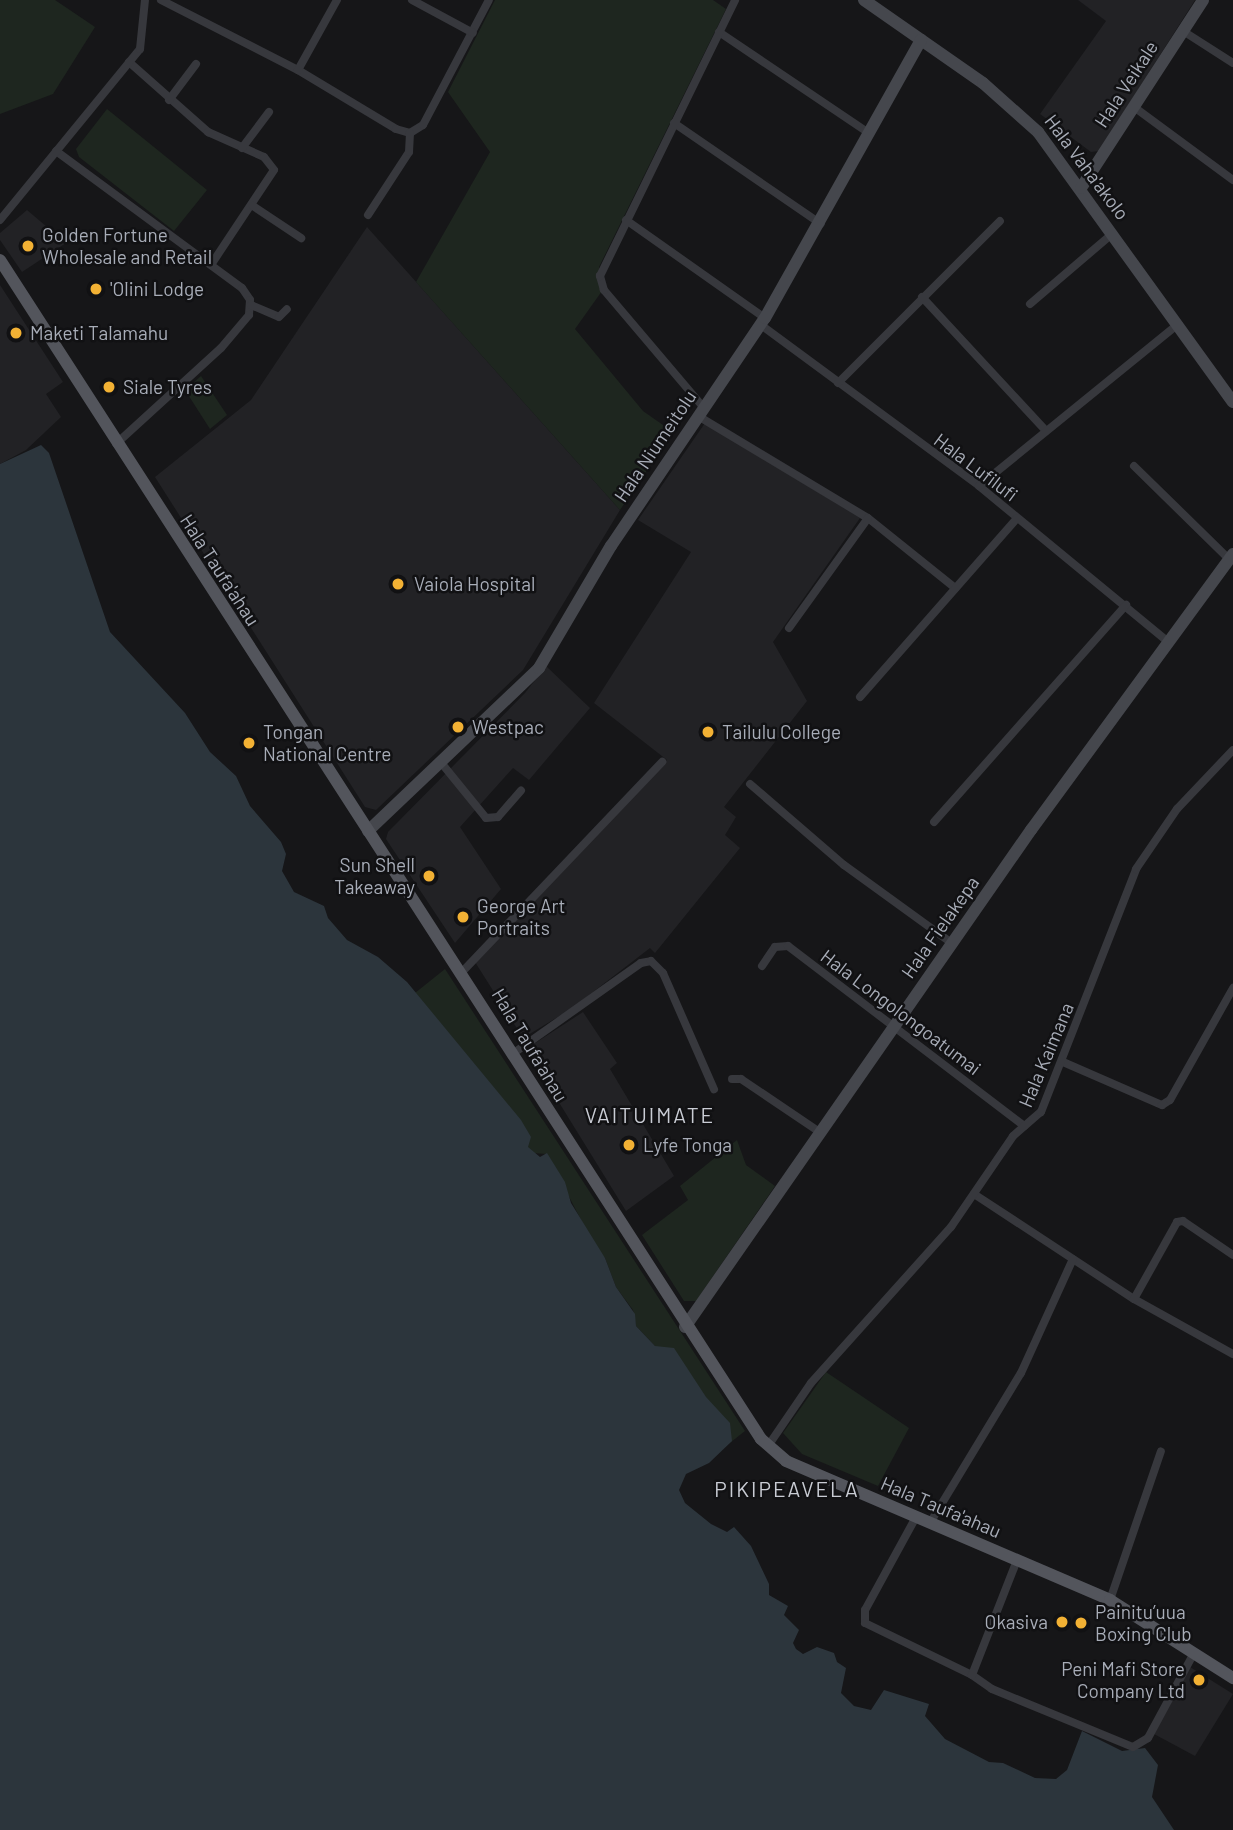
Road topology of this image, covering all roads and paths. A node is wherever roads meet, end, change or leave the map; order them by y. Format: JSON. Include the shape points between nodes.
{"nodes":[{"id":1,"x":145,"y":0,"type":"edge"},
{"id":2,"x":161,"y":0,"type":"edge"},
{"id":3,"x":337,"y":0,"type":"edge"},
{"id":4,"x":412,"y":0,"type":"edge"},
{"id":5,"x":489,"y":0,"type":"edge"},
{"id":6,"x":735,"y":0,"type":"edge"},
{"id":7,"x":864,"y":0,"type":"edge"},
{"id":8,"x":1203,"y":0,"type":"edge"},
{"id":9,"x":1183,"y":31,"type":"junction"},
{"id":10,"x":719,"y":32,"type":"junction"},
{"id":11,"x":472,"y":33,"type":"junction"},
{"id":12,"x":921,"y":40,"type":"junction"},
{"id":13,"x":129,"y":62,"type":"junction"},
{"id":14,"x":1233,"y":63,"type":"edge"},
{"id":15,"x":196,"y":64,"type":"dead end"},
{"id":16,"x":298,"y":71,"type":"junction"},
{"id":17,"x":169,"y":100,"type":"junction"},
{"id":18,"x":1134,"y":107,"type":"junction"},
{"id":19,"x":269,"y":112,"type":"dead end"},
{"id":20,"x":674,"y":123,"type":"junction"},
{"id":21,"x":410,"y":133,"type":"junction"},
{"id":22,"x":870,"y":134,"type":"junction"},
{"id":23,"x":242,"y":148,"type":"junction"},
{"id":24,"x":56,"y":151,"type":"junction"},
{"id":25,"x":1233,"y":180,"type":"edge"},
{"id":26,"x":1081,"y":188,"type":"junction"},
{"id":27,"x":253,"y":206,"type":"junction"},
{"id":28,"x":368,"y":215,"type":"dead end"},
{"id":29,"x":0,"y":220,"type":"edge"},
{"id":30,"x":626,"y":220,"type":"junction"},
{"id":31,"x":1000,"y":221,"type":"dead end"},
{"id":32,"x":821,"y":224,"type":"junction"},
{"id":33,"x":1113,"y":233,"type":"junction"},
{"id":34,"x":301,"y":238,"type":"dead end"},
{"id":35,"x":0,"y":260,"type":"edge"},
{"id":36,"x":211,"y":265,"type":"junction"},
{"id":37,"x":922,"y":296,"type":"junction"},
{"id":38,"x":1030,"y":304,"type":"dead end"},
{"id":39,"x":251,"y":305,"type":"junction"},
{"id":40,"x":287,"y":309,"type":"dead end"},
{"id":41,"x":763,"y":322,"type":"junction"},
{"id":42,"x":1178,"y":324,"type":"junction"},
{"id":43,"x":838,"y":383,"type":"junction"},
{"id":44,"x":1233,"y":402,"type":"edge"},
{"id":45,"x":701,"y":412,"type":"junction"},
{"id":46,"x":1045,"y":430,"type":"junction"},
{"id":47,"x":116,"y":444,"type":"junction"},
{"id":48,"x":1135,"y":466,"type":"dead end"},
{"id":49,"x":979,"y":486,"type":"junction"},
{"id":50,"x":868,"y":518,"type":"junction"},
{"id":51,"x":1017,"y":518,"type":"junction"},
{"id":52,"x":1231,"y":556,"type":"edge"},
{"id":53,"x":955,"y":588,"type":"junction"},
{"id":54,"x":1126,"y":605,"type":"junction"},
{"id":55,"x":789,"y":628,"type":"dead end"},
{"id":56,"x":1167,"y":641,"type":"junction"},
{"id":57,"x":860,"y":697,"type":"dead end"},
{"id":58,"x":1233,"y":750,"type":"edge"},
{"id":59,"x":662,"y":762,"type":"dead end"},
{"id":60,"x":443,"y":765,"type":"junction"},
{"id":61,"x":750,"y":784,"type":"dead end"},
{"id":62,"x":521,"y":791,"type":"dead end"},
{"id":63,"x":934,"y":822,"type":"dead end"},
{"id":64,"x":368,"y":831,"type":"junction"},
{"id":65,"x":953,"y":944,"type":"junction"},
{"id":66,"x":762,"y":966,"type":"dead end"},
{"id":67,"x":463,"y":971,"type":"junction"},
{"id":68,"x":1233,"y":988,"type":"edge"},
{"id":69,"x":894,"y":1025,"type":"junction"},
{"id":70,"x":511,"y":1055,"type":"junction"},
{"id":71,"x":1063,"y":1062,"type":"junction"},
{"id":72,"x":732,"y":1079,"type":"dead end"},
{"id":73,"x":714,"y":1089,"type":"dead end"},
{"id":74,"x":1024,"y":1126,"type":"junction"},
{"id":75,"x":821,"y":1133,"type":"junction"},
{"id":76,"x":974,"y":1194,"type":"junction"},
{"id":77,"x":1233,"y":1255,"type":"edge"},
{"id":78,"x":1073,"y":1259,"type":"junction"},
{"id":79,"x":1134,"y":1299,"type":"junction"},
{"id":80,"x":685,"y":1326,"type":"junction"},
{"id":81,"x":1233,"y":1354,"type":"edge"},
{"id":82,"x":768,"y":1446,"type":"junction"},
{"id":83,"x":1161,"y":1451,"type":"dead end"},
{"id":84,"x":916,"y":1517,"type":"junction"},
{"id":85,"x":930,"y":1523,"type":"junction"},
{"id":86,"x":1017,"y":1560,"type":"junction"},
{"id":87,"x":1110,"y":1600,"type":"junction"},
{"id":88,"x":1194,"y":1653,"type":"junction"},
{"id":89,"x":972,"y":1675,"type":"junction"},
{"id":90,"x":1233,"y":1678,"type":"edge"}],
"edges":[{"from":1,"to":13,"type":"street","via":[[145,30],[140,49]]},
{"from":2,"to":16,"type":"street"},
{"from":3,"to":16,"type":"street"},
{"from":4,"to":11,"type":"street"},
{"from":5,"to":11,"type":"street"},
{"from":6,"to":10,"type":"street"},
{"from":7,"to":12,"type":"street","name":"Hala Vaha'akolo"},
{"from":8,"to":9,"type":"street","name":"Hala Veikale"},
{"from":9,"to":14,"type":"street"},
{"from":9,"to":18,"type":"street","name":"Hala Veikale"},
{"from":10,"to":20,"type":"street"},
{"from":10,"to":22,"type":"street"},
{"from":11,"to":21,"type":"street","via":[[423,125]]},
{"from":12,"to":22,"type":"street","name":"Hala Niumeitolu"},
{"from":12,"to":26,"type":"street","name":"Hala Vaha'akolo","via":[[1016,108]]},
{"from":13,"to":17,"type":"street"},
{"from":13,"to":24,"type":"street"},
{"from":15,"to":17,"type":"street"},
{"from":16,"to":21,"type":"street","via":[[396,130]]},
{"from":17,"to":23,"type":"street","via":[[208,132]]},
{"from":18,"to":25,"type":"street"},
{"from":18,"to":26,"type":"street","name":"Hala Veikale"},
{"from":19,"to":23,"type":"street"},
{"from":20,"to":30,"type":"street"},
{"from":20,"to":32,"type":"street"},
{"from":21,"to":28,"type":"street","via":[[409,152]]},
{"from":22,"to":32,"type":"street","name":"Hala Niumeitolu"},
{"from":23,"to":27,"type":"street","via":[[264,157],[274,170]]},
{"from":24,"to":29,"type":"street"},
{"from":24,"to":36,"type":"street"},
{"from":26,"to":33,"type":"street","name":"Hala Vaha'akolo"},
{"from":27,"to":34,"type":"street"},
{"from":27,"to":36,"type":"street"},
{"from":30,"to":41,"type":"street","name":"Hala Lufilufi"},
{"from":30,"to":45,"type":"street","via":[[601,270],[602,286]]},
{"from":31,"to":37,"type":"street"},
{"from":32,"to":41,"type":"street","name":"Hala Niumeitolu"},
{"from":33,"to":38,"type":"street"},
{"from":33,"to":42,"type":"street","name":"Hala Vaha'akolo"},
{"from":35,"to":47,"type":"main road","name":"Hala Taufa'ahau"},
{"from":36,"to":39,"type":"street","via":[[248,293]]},
{"from":37,"to":43,"type":"street"},
{"from":37,"to":46,"type":"street"},
{"from":39,"to":40,"type":"street","via":[[279,317]]},
{"from":39,"to":47,"type":"street","via":[[244,322],[221,348]]},
{"from":41,"to":43,"type":"street","name":"Hala Lufilufi"},
{"from":41,"to":45,"type":"street","name":"Hala Niumeitolu"},
{"from":42,"to":44,"type":"street","name":"Hala Vaha'akolo"},
{"from":42,"to":46,"type":"street"},
{"from":43,"to":49,"type":"street","name":"Hala Lufilufi"},
{"from":45,"to":50,"type":"street"},
{"from":45,"to":60,"type":"street","name":"Hala Niumeitolu","via":[[611,546],[540,668]]},
{"from":46,"to":49,"type":"street"},
{"from":47,"to":64,"type":"main road","name":"Hala Taufa'ahau"},
{"from":48,"to":52,"type":"street"},
{"from":49,"to":51,"type":"street","name":"Hala Lufilufi"},
{"from":50,"to":53,"type":"street"},
{"from":50,"to":55,"type":"street"},
{"from":51,"to":53,"type":"street"},
{"from":51,"to":54,"type":"street","name":"Hala Lufilufi"},
{"from":52,"to":56,"type":"street","name":"Hala Fielakepa"},
{"from":53,"to":57,"type":"street"},
{"from":54,"to":56,"type":"street","name":"Hala Lufilufi"},
{"from":54,"to":63,"type":"street"},
{"from":56,"to":65,"type":"street","name":"Hala Fielakepa"},
{"from":58,"to":71,"type":"street","name":"Hala Kaimana","via":[[1177,808],[1136,869]]},
{"from":59,"to":67,"type":"street"},
{"from":60,"to":62,"type":"street","via":[[486,818],[498,817]]},
{"from":60,"to":64,"type":"street","name":"Hala Niumeitolu"},
{"from":61,"to":65,"type":"street","via":[[844,865]]},
{"from":64,"to":67,"type":"main road","name":"Hala Taufa'ahau"},
{"from":65,"to":69,"type":"street","name":"Hala Fielakepa"},
{"from":66,"to":69,"type":"street","name":"Hala Longolongoatumai","via":[[775,947],[788,946]]},
{"from":67,"to":70,"type":"main road","name":"Hala Taufa'ahau"},
{"from":68,"to":71,"type":"street","via":[[1170,1100],[1162,1105]]},
{"from":69,"to":74,"type":"street","name":"Hala Longolongoatumai"},
{"from":69,"to":75,"type":"street","name":"Hala Fielakepa"},
{"from":70,"to":73,"type":"street","via":[[641,962],[651,961],[663,973]]},
{"from":70,"to":80,"type":"main road","name":"Hala Taufa'ahau"},
{"from":71,"to":74,"type":"street","name":"Hala Kaimana","via":[[1041,1112]]},
{"from":72,"to":75,"type":"street","via":[[741,1079]]},
{"from":74,"to":76,"type":"street","name":"Hala Kaimana"},
{"from":75,"to":80,"type":"street","name":"Hala Fielakepa"},
{"from":76,"to":78,"type":"street"},
{"from":76,"to":82,"type":"street","name":"Hala Kaimana","via":[[951,1227],[811,1383]]},
{"from":77,"to":79,"type":"street","via":[[1184,1221],[1177,1222]]},
{"from":78,"to":79,"type":"street"},
{"from":78,"to":85,"type":"street","via":[[1021,1373]]},
{"from":79,"to":81,"type":"street"},
{"from":80,"to":82,"type":"main road","name":"Hala Taufa'ahau"},
{"from":82,"to":84,"type":"main road","name":"Hala Taufa'ahau","via":[[786,1461]]},
{"from":83,"to":87,"type":"street"},
{"from":84,"to":85,"type":"main road","name":"Hala Taufa'ahau"},
{"from":84,"to":89,"type":"street","via":[[865,1610],[865,1623]]},
{"from":85,"to":86,"type":"main road","name":"Hala Taufa'ahau"},
{"from":86,"to":87,"type":"main road","name":"Hala Taufa'ahau"},
{"from":86,"to":89,"type":"street"},
{"from":87,"to":88,"type":"main road","name":"Hala Taufa'ahau"},
{"from":88,"to":89,"type":"street","via":[[1148,1738],[1133,1747],[992,1689]]},
{"from":88,"to":90,"type":"main road","name":"Hala Taufa'ahau"}]}
